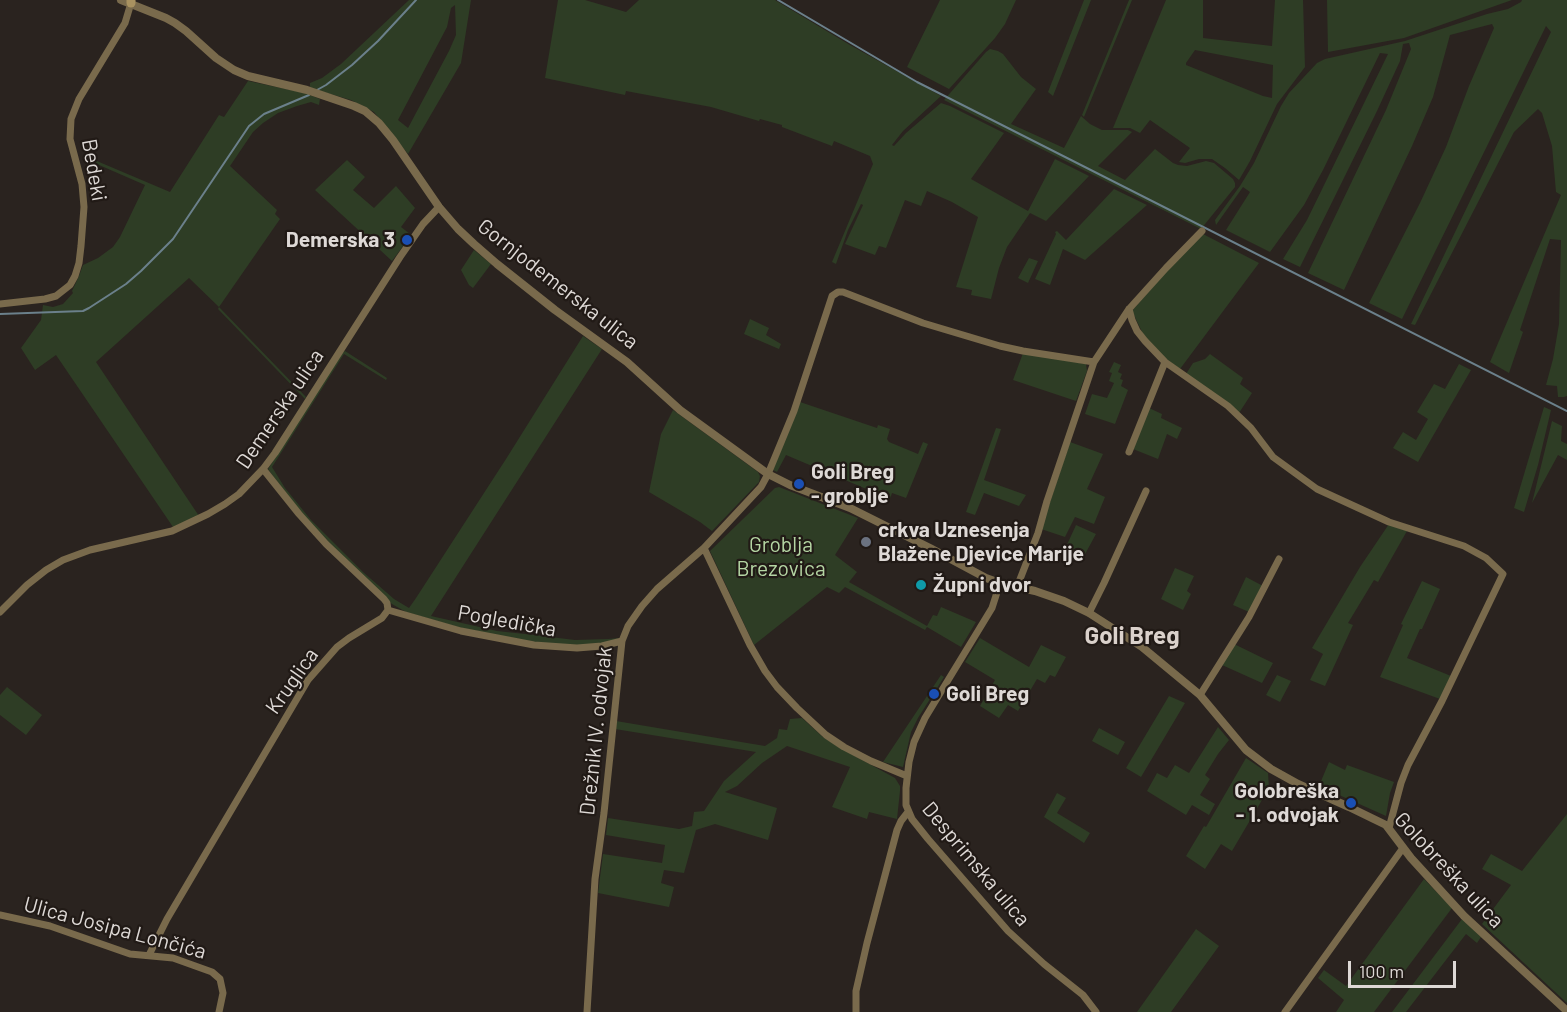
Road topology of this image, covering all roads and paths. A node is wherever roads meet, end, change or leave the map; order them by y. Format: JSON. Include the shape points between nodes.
{"nodes":[{"id":1,"x":128,"y":1,"type":"edge"},
{"id":2,"x":439,"y":207,"type":"junction"},
{"id":3,"x":1202,"y":231,"type":"dead end"},
{"id":4,"x":0,"y":304,"type":"edge"},
{"id":5,"x":1129,"y":309,"type":"junction"},
{"id":6,"x":1094,"y":362,"type":"junction"},
{"id":7,"x":1165,"y":362,"type":"junction"},
{"id":8,"x":1130,"y":452,"type":"dead end"},
{"id":9,"x":263,"y":469,"type":"junction"},
{"id":10,"x":768,"y":474,"type":"junction"},
{"id":11,"x":1146,"y":491,"type":"dead end"},
{"id":12,"x":704,"y":548,"type":"junction"},
{"id":13,"x":1279,"y":559,"type":"dead end"},
{"id":14,"x":1000,"y":583,"type":"junction"},
{"id":15,"x":1017,"y":587,"type":"junction"},
{"id":16,"x":388,"y":610,"type":"junction"},
{"id":17,"x":0,"y":612,"type":"edge"},
{"id":18,"x":1089,"y":613,"type":"junction"},
{"id":19,"x":622,"y":641,"type":"junction"},
{"id":20,"x":1200,"y":696,"type":"junction"},
{"id":21,"x":907,"y":776,"type":"junction"},
{"id":22,"x":908,"y":812,"type":"junction"},
{"id":23,"x":1389,"y":828,"type":"junction"},
{"id":24,"x":1402,"y":848,"type":"junction"},
{"id":25,"x":0,"y":915,"type":"edge"},
{"id":26,"x":149,"y":956,"type":"junction"},
{"id":27,"x":1567,"y":1011,"type":"edge"},
{"id":28,"x":219,"y":1012,"type":"edge"},
{"id":29,"x":587,"y":1012,"type":"edge"},
{"id":30,"x":856,"y":1012,"type":"edge"},
{"id":31,"x":1096,"y":1012,"type":"edge"},
{"id":32,"x":1286,"y":1012,"type":"edge"}],
"edges":[{"from":1,"to":2,"type":"street","name":"Gornjodemerska ulica","via":[[175,23],[234,70],[307,90],[373,116]]},
{"from":1,"to":4,"type":"street","name":"Bedeki","via":[[125,23],[71,119],[70,139],[84,207],[75,276],[56,296]]},
{"from":2,"to":9,"type":"street","name":"Demerska ulica","via":[[400,257]]},
{"from":2,"to":10,"type":"street","name":"Gornjodemerska ulica","via":[[497,264],[627,362],[680,410]]},
{"from":3,"to":5,"type":"street"},
{"from":5,"to":6,"type":"street"},
{"from":5,"to":7,"type":"street","via":[[1137,331]]},
{"from":6,"to":10,"type":"street","name":"Drežnik IV. odvojak","via":[[1000,346],[838,292],[829,301],[794,411]]},
{"from":6,"to":15,"type":"street"},
{"from":7,"to":8,"type":"street"},
{"from":7,"to":23,"type":"street","via":[[1233,410],[1274,457],[1317,489],[1389,522],[1464,546],[1486,558],[1503,574],[1408,765]]},
{"from":9,"to":16,"type":"street","via":[[326,544],[384,599]]},
{"from":9,"to":17,"type":"street","name":"Demerska ulica","via":[[225,504],[172,531],[63,560],[27,585]]},
{"from":10,"to":12,"type":"street","name":"Drežnik IV. odvojak","via":[[761,488]]},
{"from":10,"to":14,"type":"street","name":"Golobreška ulica","via":[[850,508]]},
{"from":11,"to":18,"type":"street"},
{"from":12,"to":19,"type":"street","name":"Drežnik IV. odvojak","via":[[642,606]]},
{"from":12,"to":21,"type":"street","via":[[750,645],[777,687],[826,735]]},
{"from":13,"to":20,"type":"street"},
{"from":14,"to":15,"type":"street","name":"Golobreška ulica"},
{"from":14,"to":21,"type":"street","name":"Desprimska ulica","via":[[992,608],[925,718],[914,742]]},
{"from":15,"to":18,"type":"street","name":"Golobreška ulica"},
{"from":16,"to":19,"type":"street","name":"Pogledička","via":[[461,631],[534,645],[577,648]]},
{"from":16,"to":26,"type":"street","name":"Kruglica","via":[[337,647],[308,680]]},
{"from":18,"to":20,"type":"street","name":"Golobreška ulica","via":[[1156,658]]},
{"from":19,"to":29,"type":"street","name":"Drežnik IV. odvojak","via":[[594,879]]},
{"from":20,"to":23,"type":"street","name":"Golobreška ulica","via":[[1246,750],[1271,769]]},
{"from":21,"to":22,"type":"street","name":"Desprimska ulica"},
{"from":22,"to":30,"type":"street","via":[[897,830],[867,943],[856,991]]},
{"from":22,"to":31,"type":"street","name":"Desprimska ulica","via":[[1008,931],[1083,995]]},
{"from":23,"to":24,"type":"street","name":"Golobreška ulica"},
{"from":24,"to":27,"type":"street","name":"Golobreška ulica","via":[[1464,916]]},
{"from":24,"to":32,"type":"street"},
{"from":25,"to":26,"type":"street","name":"Ulica Josipa Lončića","via":[[51,926],[130,954]]},
{"from":26,"to":28,"type":"street","name":"Ulica Josipa Lončića","via":[[173,958],[212,972],[220,979],[223,993]]}]}
